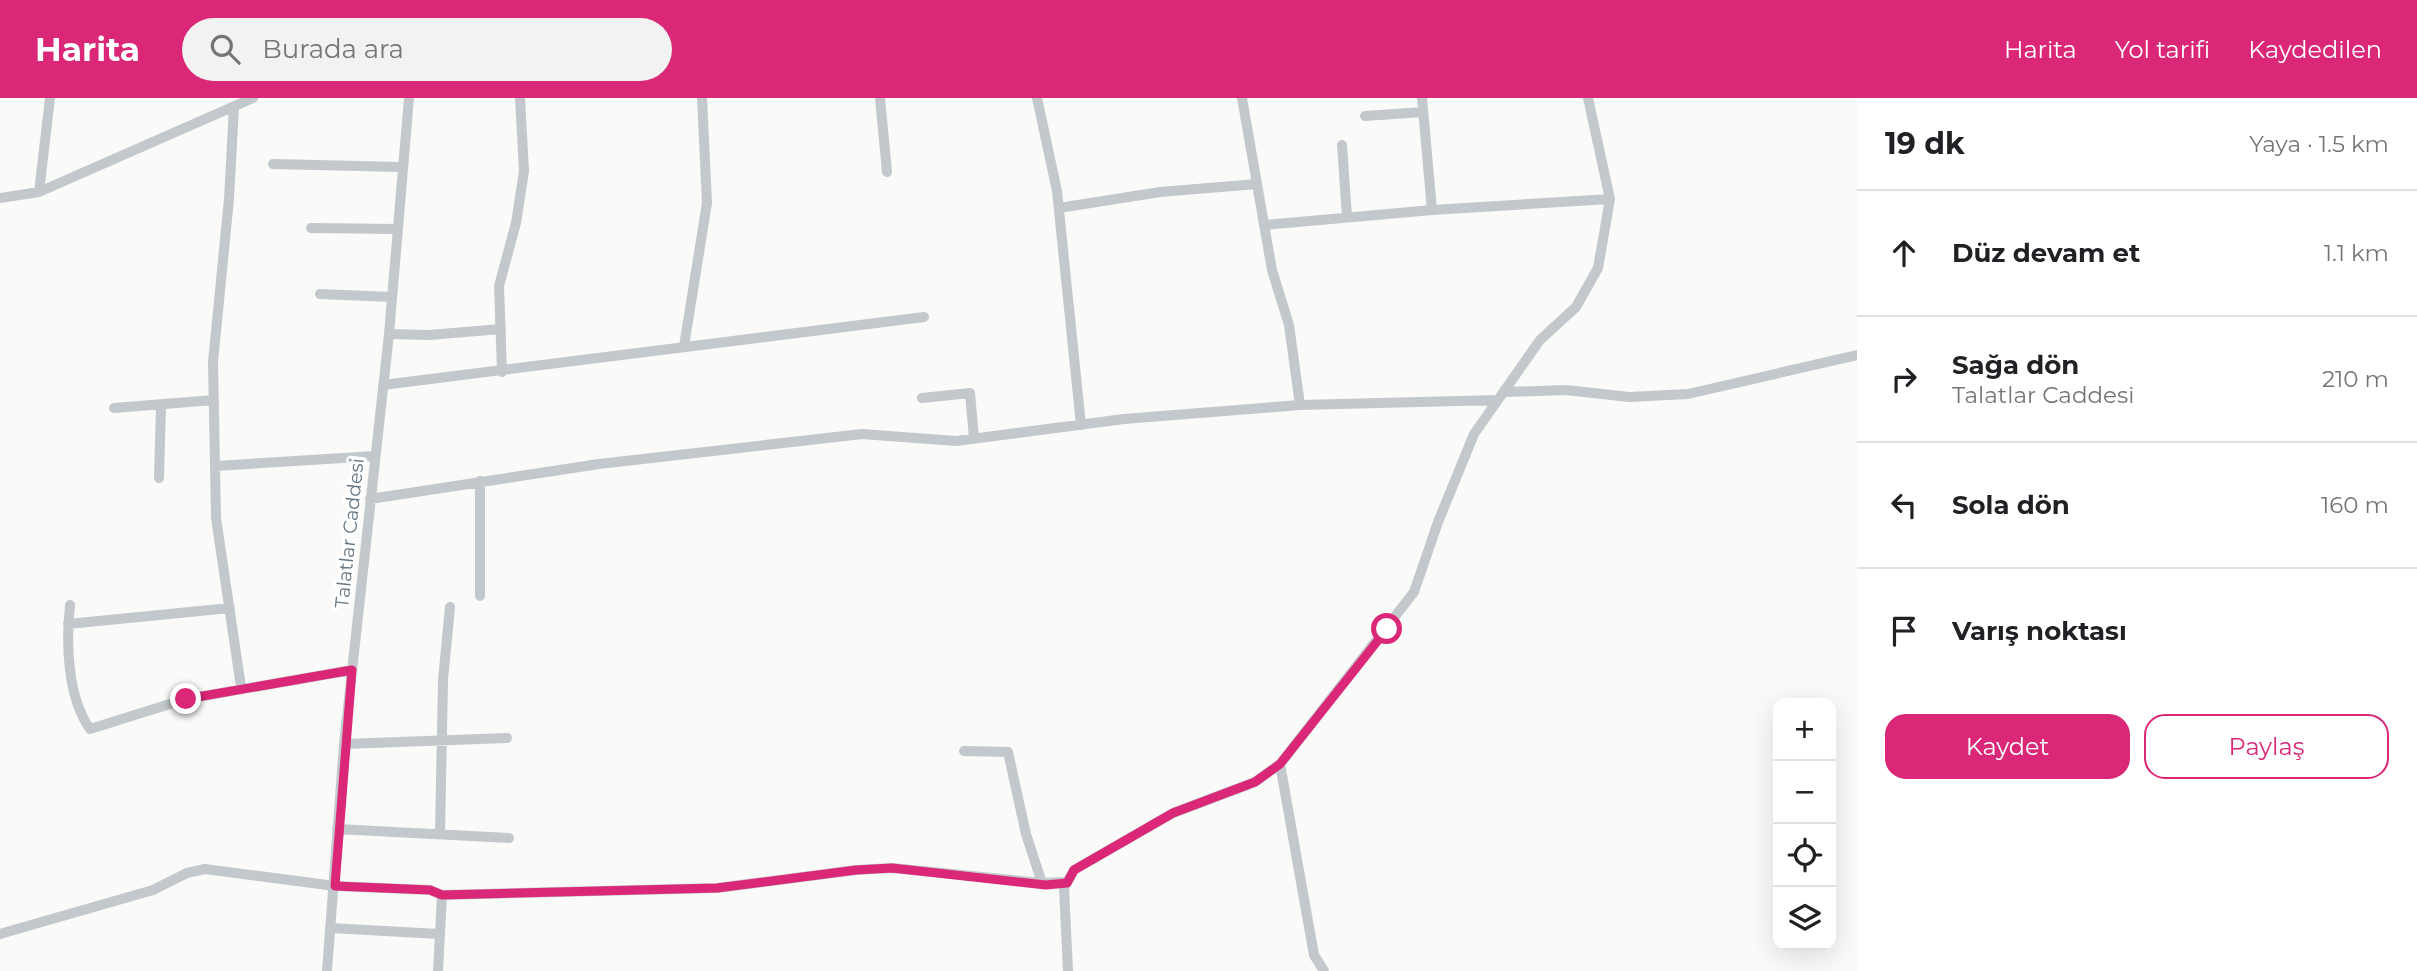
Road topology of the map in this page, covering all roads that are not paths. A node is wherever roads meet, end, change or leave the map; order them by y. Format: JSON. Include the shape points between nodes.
{"nodes":[{"id":1,"x":50,"y":98,"type":"edge"},
{"id":2,"x":253,"y":98,"type":"edge"},
{"id":3,"x":409,"y":98,"type":"edge"},
{"id":4,"x":520,"y":98,"type":"edge"},
{"id":5,"x":702,"y":98,"type":"edge"},
{"id":6,"x":880,"y":98,"type":"edge"},
{"id":7,"x":1037,"y":98,"type":"edge"},
{"id":8,"x":1242,"y":98,"type":"edge"},
{"id":9,"x":1422,"y":98,"type":"edge"},
{"id":10,"x":1588,"y":98,"type":"edge"},
{"id":11,"x":234,"y":107,"type":"junction"},
{"id":12,"x":1423,"y":112,"type":"junction"},
{"id":13,"x":1365,"y":116,"type":"dead end"},
{"id":14,"x":1342,"y":145,"type":"dead end"},
{"id":15,"x":273,"y":164,"type":"dead end"},
{"id":16,"x":402,"y":167,"type":"junction"},
{"id":17,"x":887,"y":172,"type":"dead end"},
{"id":18,"x":1257,"y":184,"type":"junction"},
{"id":19,"x":39,"y":192,"type":"junction"},
{"id":20,"x":0,"y":198,"type":"edge"},
{"id":21,"x":1610,"y":199,"type":"junction"},
{"id":22,"x":1059,"y":208,"type":"junction"},
{"id":23,"x":1432,"y":210,"type":"junction"},
{"id":24,"x":1347,"y":217,"type":"junction"},
{"id":25,"x":1264,"y":225,"type":"junction"},
{"id":26,"x":311,"y":228,"type":"dead end"},
{"id":27,"x":397,"y":229,"type":"junction"},
{"id":28,"x":320,"y":294,"type":"dead end"},
{"id":29,"x":392,"y":297,"type":"junction"},
{"id":30,"x":924,"y":317,"type":"dead end"},
{"id":31,"x":501,"y":329,"type":"junction"},
{"id":32,"x":388,"y":334,"type":"junction"},
{"id":33,"x":684,"y":346,"type":"junction"},
{"id":34,"x":1857,"y":355,"type":"edge"},
{"id":35,"x":502,"y":372,"type":"junction"},
{"id":36,"x":383,"y":385,"type":"junction"},
{"id":37,"x":1506,"y":392,"type":"junction"},
{"id":38,"x":922,"y":398,"type":"dead end"},
{"id":39,"x":214,"y":400,"type":"junction"},
{"id":40,"x":1498,"y":400,"type":"junction"},
{"id":41,"x":1300,"y":405,"type":"junction"},
{"id":42,"x":161,"y":406,"type":"junction"},
{"id":43,"x":114,"y":408,"type":"dead end"},
{"id":44,"x":1081,"y":425,"type":"junction"},
{"id":45,"x":974,"y":438,"type":"junction"},
{"id":46,"x":375,"y":456,"type":"junction"},
{"id":47,"x":216,"y":466,"type":"junction"},
{"id":48,"x":159,"y":478,"type":"dead end"},
{"id":49,"x":480,"y":481,"type":"junction"},
{"id":50,"x":370,"y":499,"type":"junction"},
{"id":51,"x":480,"y":596,"type":"dead end"},
{"id":52,"x":70,"y":605,"type":"dead end"},
{"id":53,"x":450,"y":607,"type":"dead end"},
{"id":54,"x":230,"y":608,"type":"junction"},
{"id":55,"x":68,"y":624,"type":"junction"},
{"id":56,"x":352,"y":670,"type":"junction"},
{"id":57,"x":241,"y":687,"type":"junction"},
{"id":58,"x":507,"y":738,"type":"dead end"},
{"id":59,"x":440,"y":741,"type":"junction"},
{"id":60,"x":344,"y":744,"type":"junction"},
{"id":61,"x":964,"y":751,"type":"dead end"},
{"id":62,"x":1280,"y":764,"type":"junction"},
{"id":63,"x":337,"y":829,"type":"junction"},
{"id":64,"x":440,"y":834,"type":"junction"},
{"id":65,"x":509,"y":838,"type":"dead end"},
{"id":66,"x":1042,"y":883,"type":"junction"},
{"id":67,"x":1067,"y":883,"type":"junction"},
{"id":68,"x":335,"y":886,"type":"junction"},
{"id":69,"x":442,"y":895,"type":"junction"},
{"id":70,"x":331,"y":928,"type":"junction"},
{"id":71,"x":0,"y":934,"type":"edge"},
{"id":72,"x":439,"y":934,"type":"junction"},
{"id":73,"x":327,"y":971,"type":"edge"},
{"id":74,"x":438,"y":971,"type":"edge"},
{"id":75,"x":1068,"y":971,"type":"edge"},
{"id":76,"x":1324,"y":971,"type":"edge"}],
"edges":[{"from":1,"to":19,"type":"street"},
{"from":2,"to":11,"type":"street"},
{"from":3,"to":16,"type":"street","name":"Talatlar Caddesi"},
{"from":4,"to":31,"type":"street","via":[[524,171],[499,286]]},
{"from":5,"to":33,"type":"street","via":[[707,203]]},
{"from":6,"to":17,"type":"street"},
{"from":7,"to":22,"type":"street"},
{"from":8,"to":18,"type":"street"},
{"from":9,"to":12,"type":"street"},
{"from":10,"to":21,"type":"street"},
{"from":11,"to":19,"type":"street"},
{"from":11,"to":39,"type":"street","via":[[213,362]]},
{"from":12,"to":13,"type":"street"},
{"from":12,"to":23,"type":"street"},
{"from":14,"to":24,"type":"street"},
{"from":15,"to":16,"type":"street"},
{"from":16,"to":27,"type":"street","name":"Talatlar Caddesi"},
{"from":18,"to":22,"type":"street","via":[[1160,192]]},
{"from":18,"to":25,"type":"street"},
{"from":19,"to":20,"type":"street"},
{"from":21,"to":23,"type":"street"},
{"from":21,"to":37,"type":"street","via":[[1598,268],[1576,307],[1540,340]]},
{"from":22,"to":44,"type":"street"},
{"from":23,"to":24,"type":"street"},
{"from":24,"to":25,"type":"street"},
{"from":25,"to":41,"type":"street","via":[[1289,325]]},
{"from":26,"to":27,"type":"street"},
{"from":27,"to":29,"type":"street","name":"Talatlar Caddesi"},
{"from":28,"to":29,"type":"street"},
{"from":29,"to":32,"type":"street","name":"Talatlar Caddesi"},
{"from":30,"to":33,"type":"street"},
{"from":31,"to":32,"type":"street"},
{"from":31,"to":35,"type":"street"},
{"from":32,"to":36,"type":"street","name":"Talatlar Caddesi"},
{"from":33,"to":35,"type":"street"},
{"from":34,"to":37,"type":"street","via":[[1688,394],[1629,397],[1566,390]]},
{"from":35,"to":36,"type":"street"},
{"from":36,"to":46,"type":"street","name":"Talatlar Caddesi"},
{"from":37,"to":40,"type":"street"},
{"from":38,"to":45,"type":"street","via":[[970,393]]},
{"from":39,"to":42,"type":"street"},
{"from":39,"to":47,"type":"street"},
{"from":40,"to":41,"type":"street"},
{"from":40,"to":62,"type":"street","via":[[1474,435],[1414,592]]},
{"from":41,"to":44,"type":"street"},
{"from":42,"to":43,"type":"street"},
{"from":42,"to":48,"type":"street"},
{"from":44,"to":45,"type":"street"},
{"from":45,"to":49,"type":"street","via":[[956,441],[862,434]]},
{"from":46,"to":47,"type":"street"},
{"from":46,"to":50,"type":"street","name":"Talatlar Caddesi"},
{"from":47,"to":54,"type":"street","via":[[216,518]]},
{"from":49,"to":50,"type":"street"},
{"from":49,"to":51,"type":"street"},
{"from":50,"to":56,"type":"street","name":"Talatlar Caddesi"},
{"from":52,"to":55,"type":"street"},
{"from":53,"to":59,"type":"street"},
{"from":54,"to":55,"type":"street"},
{"from":54,"to":57,"type":"street"},
{"from":55,"to":57,"type":"street","via":[[73,687],[90,729]]},
{"from":56,"to":57,"type":"street"},
{"from":56,"to":60,"type":"street","name":"Talatlar Caddesi"},
{"from":58,"to":59,"type":"street"},
{"from":59,"to":60,"type":"street"},
{"from":59,"to":64,"type":"street"},
{"from":60,"to":63,"type":"street","name":"Talatlar Caddesi"},
{"from":61,"to":66,"type":"street","via":[[1008,752]]},
{"from":62,"to":67,"type":"street","via":[[1255,782],[1173,813],[1074,870]]},
{"from":62,"to":76,"type":"street","via":[[1314,955]]},
{"from":63,"to":64,"type":"street"},
{"from":63,"to":68,"type":"street","name":"Talatlar Caddesi"},
{"from":64,"to":65,"type":"street"},
{"from":66,"to":67,"type":"street"},
{"from":66,"to":69,"type":"street","via":[[892,868],[717,888]]},
{"from":67,"to":75,"type":"street"},
{"from":68,"to":69,"type":"street","via":[[430,890]]},
{"from":68,"to":70,"type":"street","name":"Talatlar Caddesi"},
{"from":68,"to":71,"type":"street","via":[[205,869],[153,890]]},
{"from":69,"to":72,"type":"street"},
{"from":70,"to":72,"type":"street"},
{"from":70,"to":73,"type":"street","name":"Talatlar Caddesi"},
{"from":72,"to":74,"type":"street"}]}
